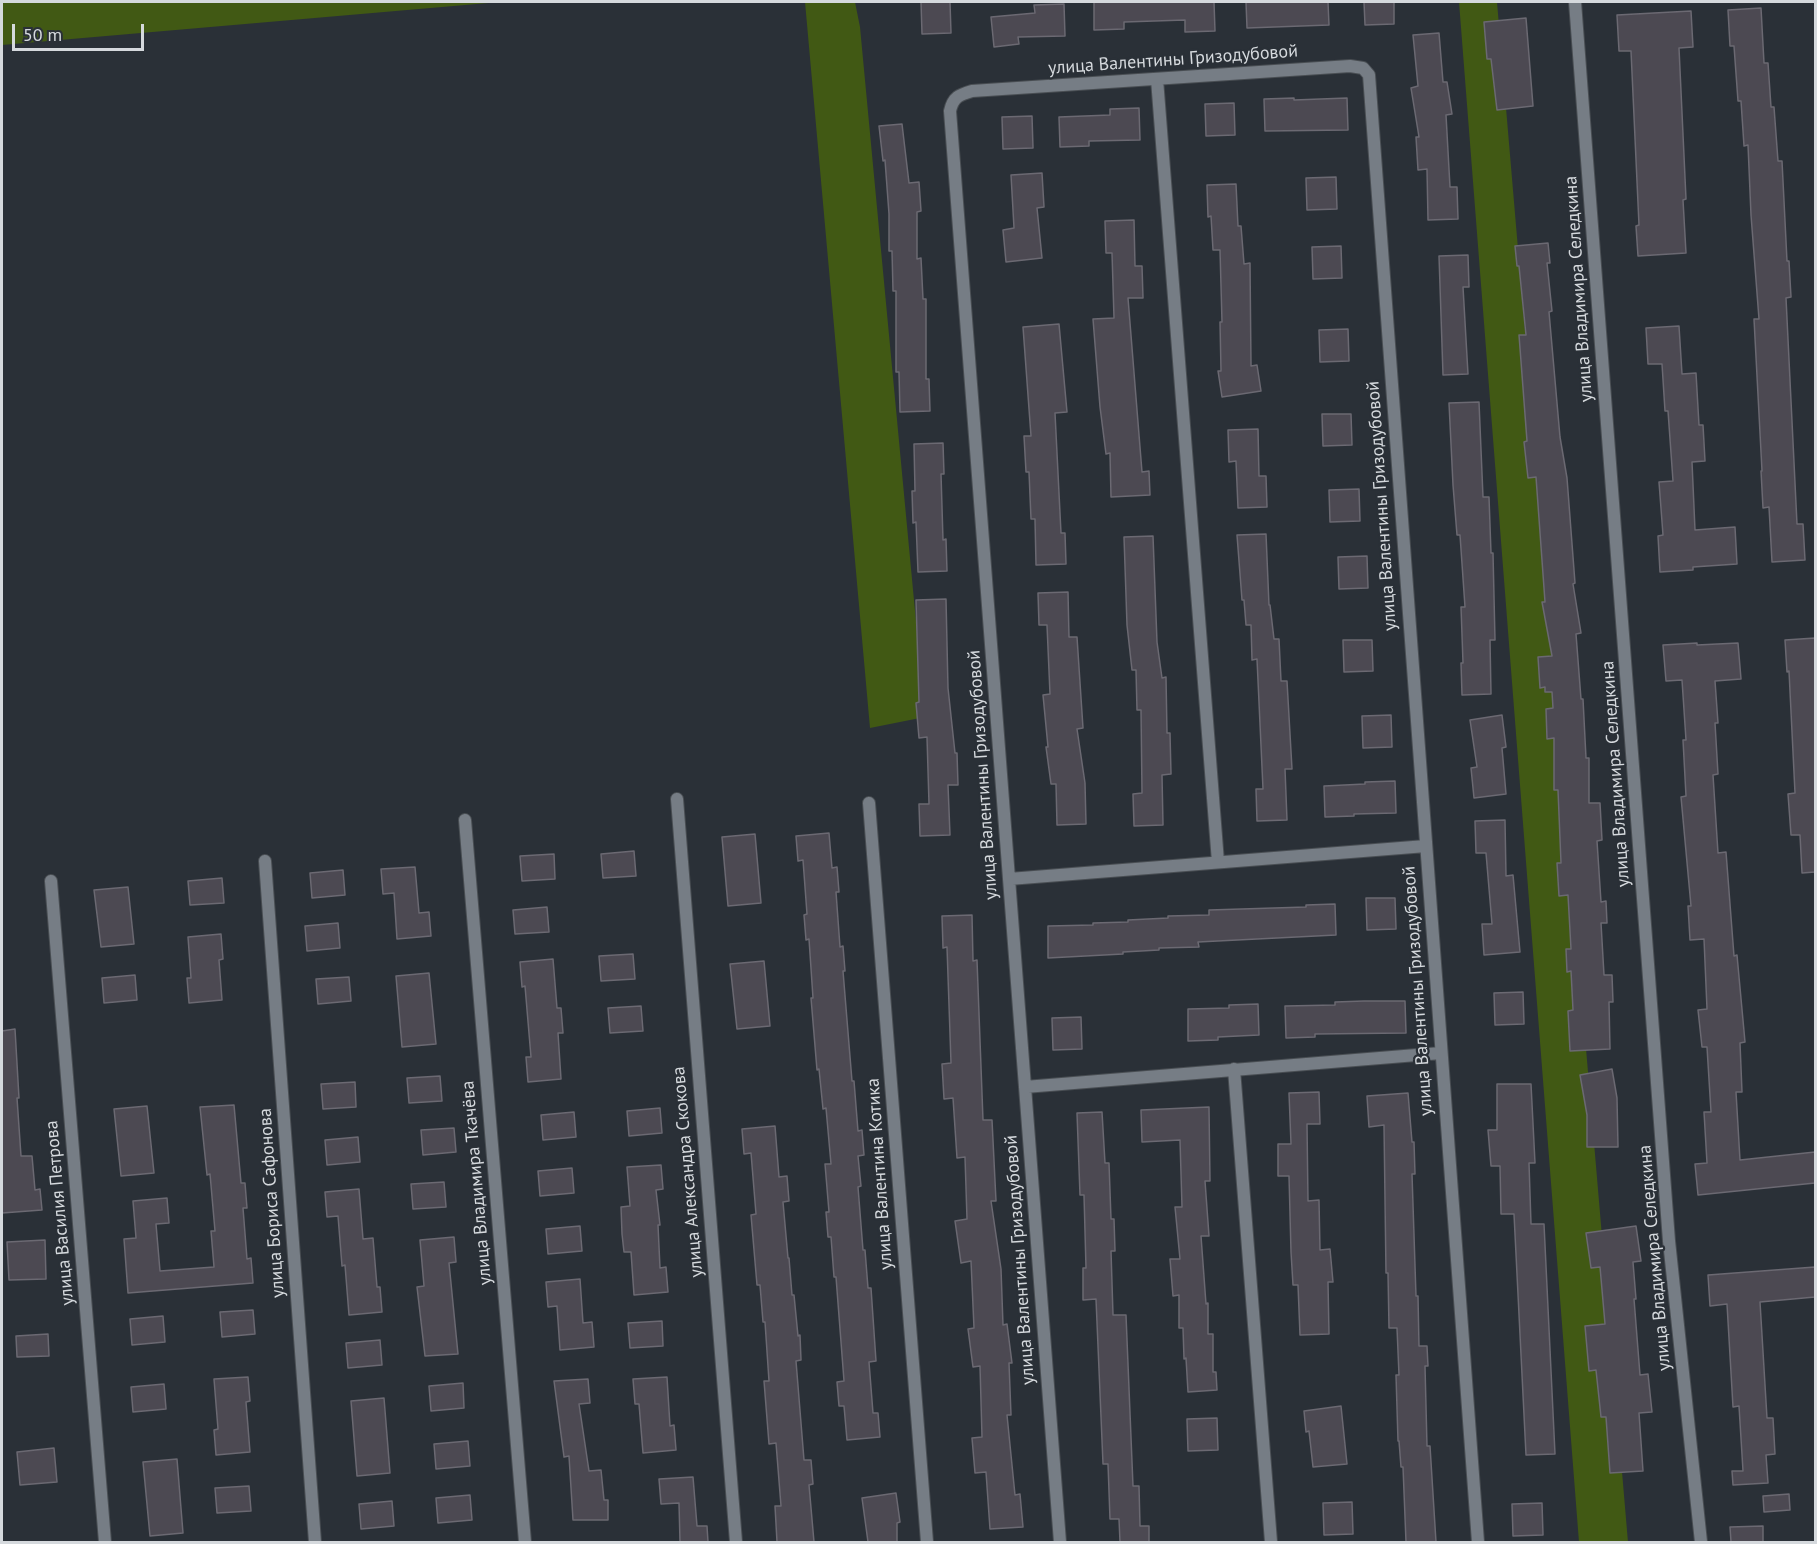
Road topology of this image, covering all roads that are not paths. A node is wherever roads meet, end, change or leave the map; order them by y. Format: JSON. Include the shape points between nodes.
{"nodes":[{"id":1,"x":1575,"y":2,"type":"edge"},
{"id":2,"x":1156,"y":79,"type":"junction"},
{"id":3,"x":677,"y":799,"type":"dead end"},
{"id":4,"x":869,"y":803,"type":"dead end"},
{"id":5,"x":465,"y":820,"type":"dead end"},
{"id":6,"x":1426,"y":846,"type":"junction"},
{"id":7,"x":265,"y":861,"type":"dead end"},
{"id":8,"x":1218,"y":862,"type":"junction"},
{"id":9,"x":1009,"y":879,"type":"junction"},
{"id":10,"x":51,"y":881,"type":"dead end"},
{"id":11,"x":1441,"y":1053,"type":"junction"},
{"id":12,"x":1234,"y":1069,"type":"junction"},
{"id":13,"x":1025,"y":1087,"type":"junction"},
{"id":14,"x":105,"y":1542,"type":"edge"},
{"id":15,"x":315,"y":1542,"type":"edge"},
{"id":16,"x":525,"y":1542,"type":"edge"},
{"id":17,"x":736,"y":1542,"type":"edge"},
{"id":18,"x":927,"y":1542,"type":"edge"},
{"id":19,"x":1060,"y":1542,"type":"edge"},
{"id":20,"x":1271,"y":1542,"type":"edge"},
{"id":21,"x":1478,"y":1542,"type":"edge"},
{"id":22,"x":1701,"y":1542,"type":"edge"}],
"edges":[{"from":1,"to":22,"type":"street","name":"улица Владимира Селедкина","via":[[1669,1241]]},
{"from":2,"to":6,"type":"street","name":"улица Валентины Гризодубовой","via":[[1350,66],[1363,68],[1369,75]]},
{"from":2,"to":8,"type":"street"},
{"from":2,"to":9,"type":"street","name":"улица Валентины Гризодубовой","via":[[972,91],[958,95],[950,111]]},
{"from":3,"to":17,"type":"street","name":"улица Александра Скокова"},
{"from":4,"to":18,"type":"street","name":"улица Валентина Котика"},
{"from":5,"to":16,"type":"street","name":"улица Владимира Ткачёва"},
{"from":6,"to":8,"type":"street"},
{"from":6,"to":11,"type":"street","name":"улица Валентины Гризодубовой"},
{"from":7,"to":15,"type":"street","name":"улица Бориса Сафонова"},
{"from":8,"to":9,"type":"street"},
{"from":9,"to":13,"type":"street","name":"улица Валентины Гризодубовой"},
{"from":10,"to":14,"type":"street","name":"улица Василия Петрова"},
{"from":11,"to":12,"type":"street"},
{"from":11,"to":21,"type":"street","name":"улица Валентины Гризодубовой"},
{"from":12,"to":13,"type":"street"},
{"from":12,"to":20,"type":"street"},
{"from":13,"to":19,"type":"street","name":"улица Валентины Гризодубовой"}]}
